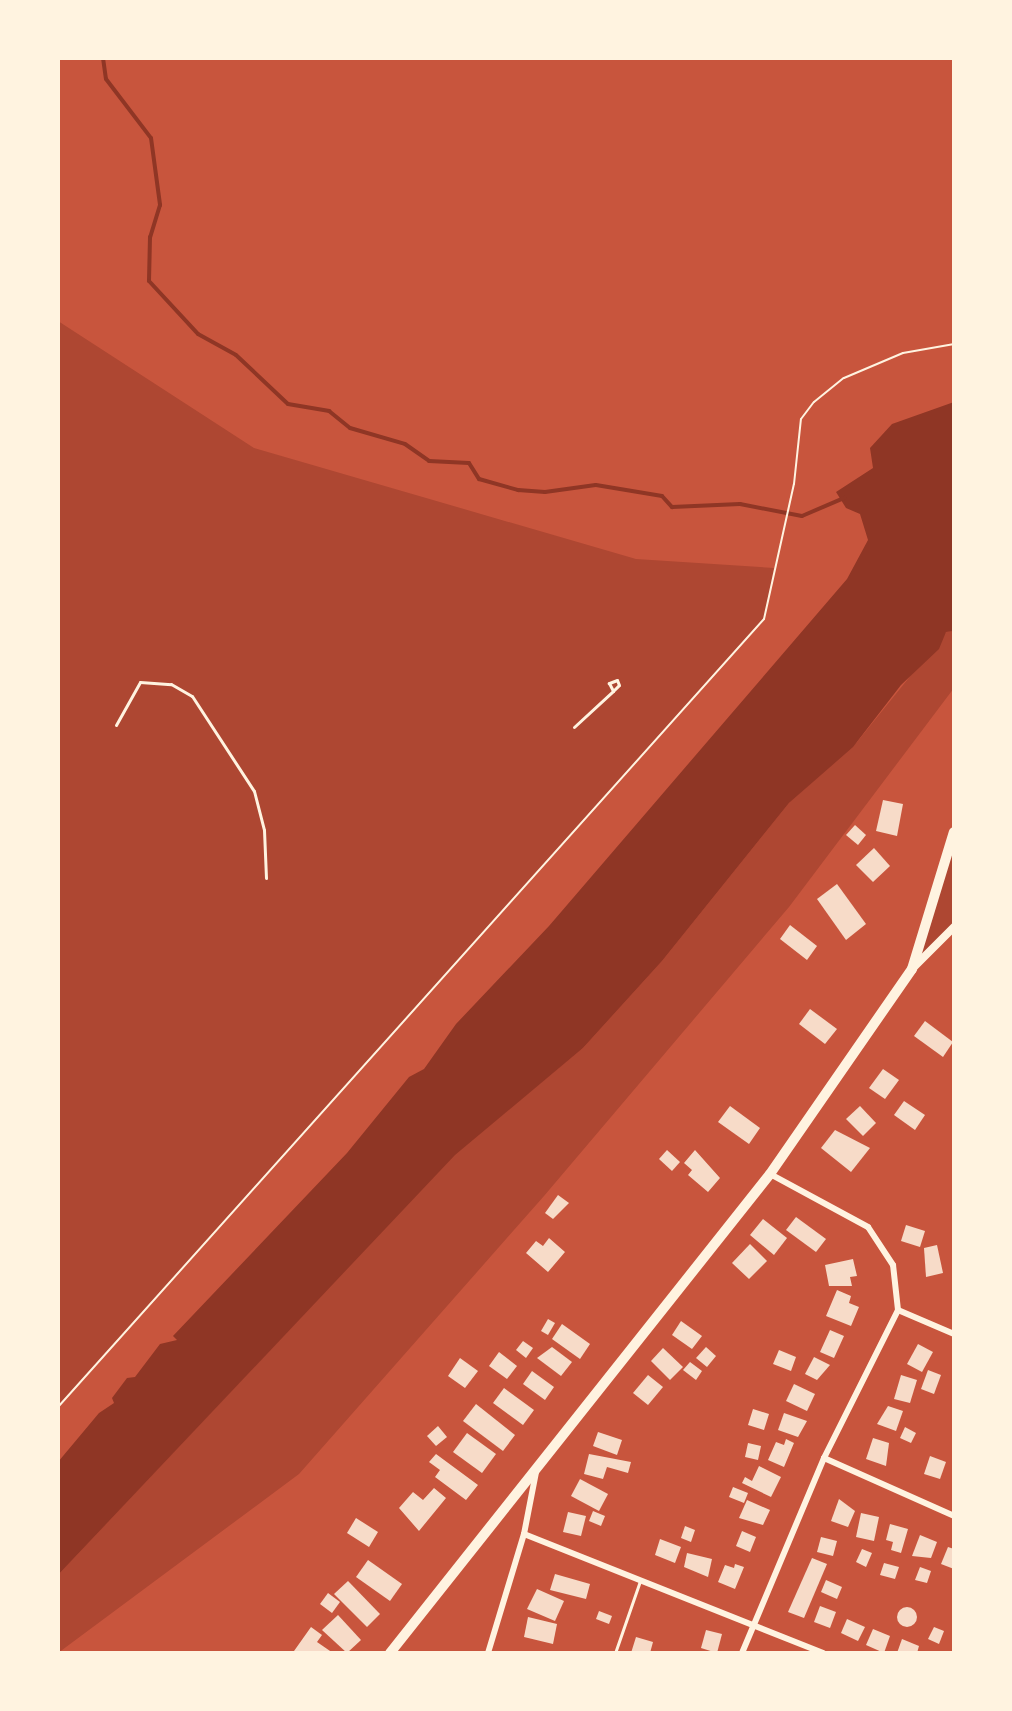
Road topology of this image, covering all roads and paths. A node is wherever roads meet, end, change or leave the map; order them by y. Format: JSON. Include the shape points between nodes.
{"nodes":[{"id":1,"x":954,"y":344,"type":"edge"},
{"id":2,"x":613,"y":691,"type":"dead end"},
{"id":3,"x":116,"y":725,"type":"dead end"},
{"id":4,"x":574,"y":727,"type":"dead end"},
{"id":5,"x":954,"y":832,"type":"edge"},
{"id":6,"x":266,"y":878,"type":"dead end"},
{"id":7,"x":954,"y":927,"type":"edge"},
{"id":8,"x":912,"y":969,"type":"junction"},
{"id":9,"x":770,"y":1174,"type":"junction"},
{"id":10,"x":898,"y":1310,"type":"junction"},
{"id":11,"x":954,"y":1334,"type":"edge"},
{"id":12,"x":58,"y":1407,"type":"edge"},
{"id":13,"x":824,"y":1458,"type":"junction"},
{"id":14,"x":536,"y":1472,"type":"junction"},
{"id":15,"x":954,"y":1516,"type":"edge"},
{"id":16,"x":524,"y":1534,"type":"junction"},
{"id":17,"x":640,"y":1579,"type":"junction"},
{"id":18,"x":752,"y":1623,"type":"junction"},
{"id":19,"x":390,"y":1653,"type":"edge"},
{"id":20,"x":488,"y":1653,"type":"edge"},
{"id":21,"x":615,"y":1653,"type":"edge"},
{"id":22,"x":742,"y":1653,"type":"edge"},
{"id":23,"x":823,"y":1653,"type":"edge"}],
"edges":[{"from":1,"to":12,"type":"path","via":[[903,353],[844,378],[814,402],[801,419],[794,484],[764,619]]},
{"from":2,"to":4,"type":"lane"},
{"from":3,"to":6,"type":"lane","via":[[140,682],[171,684],[199,703],[254,791],[264,830]]},
{"from":5,"to":8,"type":"main road"},
{"from":7,"to":8,"type":"street"},
{"from":8,"to":9,"type":"main road"},
{"from":9,"to":10,"type":"street","via":[[868,1227],[893,1265]]},
{"from":9,"to":14,"type":"main road"},
{"from":10,"to":11,"type":"street"},
{"from":10,"to":13,"type":"street"},
{"from":13,"to":15,"type":"street"},
{"from":13,"to":18,"type":"street"},
{"from":14,"to":16,"type":"street"},
{"from":14,"to":19,"type":"main road"},
{"from":16,"to":17,"type":"street"},
{"from":16,"to":20,"type":"street"},
{"from":17,"to":18,"type":"street"},
{"from":17,"to":21,"type":"lane"},
{"from":18,"to":22,"type":"street"},
{"from":18,"to":23,"type":"street"}]}
